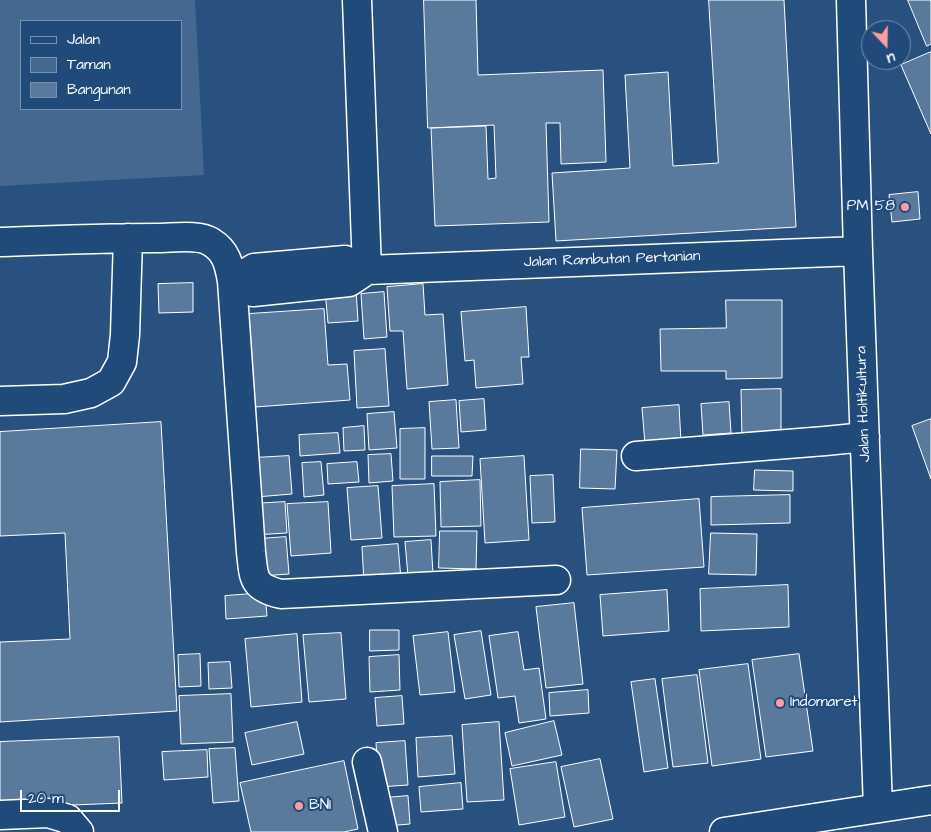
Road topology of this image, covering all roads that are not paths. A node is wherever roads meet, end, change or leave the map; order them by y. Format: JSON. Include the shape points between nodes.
{"nodes":[{"id":1,"x":357,"y":0,"type":"edge"},
{"id":2,"x":851,"y":0,"type":"edge"},
{"id":3,"x":128,"y":238,"type":"junction"},
{"id":4,"x":0,"y":242,"type":"edge"},
{"id":5,"x":858,"y":251,"type":"junction"},
{"id":6,"x":367,"y":270,"type":"junction"},
{"id":7,"x":232,"y":281,"type":"junction"},
{"id":8,"x":0,"y":401,"type":"edge"},
{"id":9,"x":865,"y":437,"type":"junction"},
{"id":10,"x":636,"y":456,"type":"dead end"},
{"id":11,"x":556,"y":580,"type":"dead end"},
{"id":12,"x":367,"y":762,"type":"dead end"},
{"id":13,"x":931,"y":800,"type":"edge"},
{"id":14,"x":878,"y":808,"type":"junction"},
{"id":15,"x":0,"y":815,"type":"edge"},
{"id":16,"x":79,"y":832,"type":"edge"},
{"id":17,"x":383,"y":832,"type":"edge"},
{"id":18,"x":724,"y":832,"type":"edge"}],
"edges":[{"from":1,"to":6,"type":"street"},
{"from":2,"to":5,"type":"street","name":"Jalan Holtikultura"},
{"from":3,"to":4,"type":"street"},
{"from":3,"to":7,"type":"street","via":[[198,237],[210,241],[229,263]]},
{"from":3,"to":8,"type":"street","via":[[122,362],[111,382],[91,393],[64,399]]},
{"from":5,"to":6,"type":"street","name":"Jalan Rambutan Pertanian"},
{"from":5,"to":9,"type":"street","name":"Jalan Holtikultura"},
{"from":6,"to":7,"type":"street","name":"Jalan Rambutan Pertanian","via":[[345,260],[254,268]]},
{"from":7,"to":11,"type":"street","via":[[251,552],[259,585],[281,594]]},
{"from":9,"to":10,"type":"street"},
{"from":9,"to":14,"type":"street","name":"Jalan Holtikultura"},
{"from":12,"to":17,"type":"street"},
{"from":13,"to":14,"type":"street"},
{"from":14,"to":18,"type":"street"},
{"from":15,"to":16,"type":"street","via":[[48,813],[68,819]]}]}
